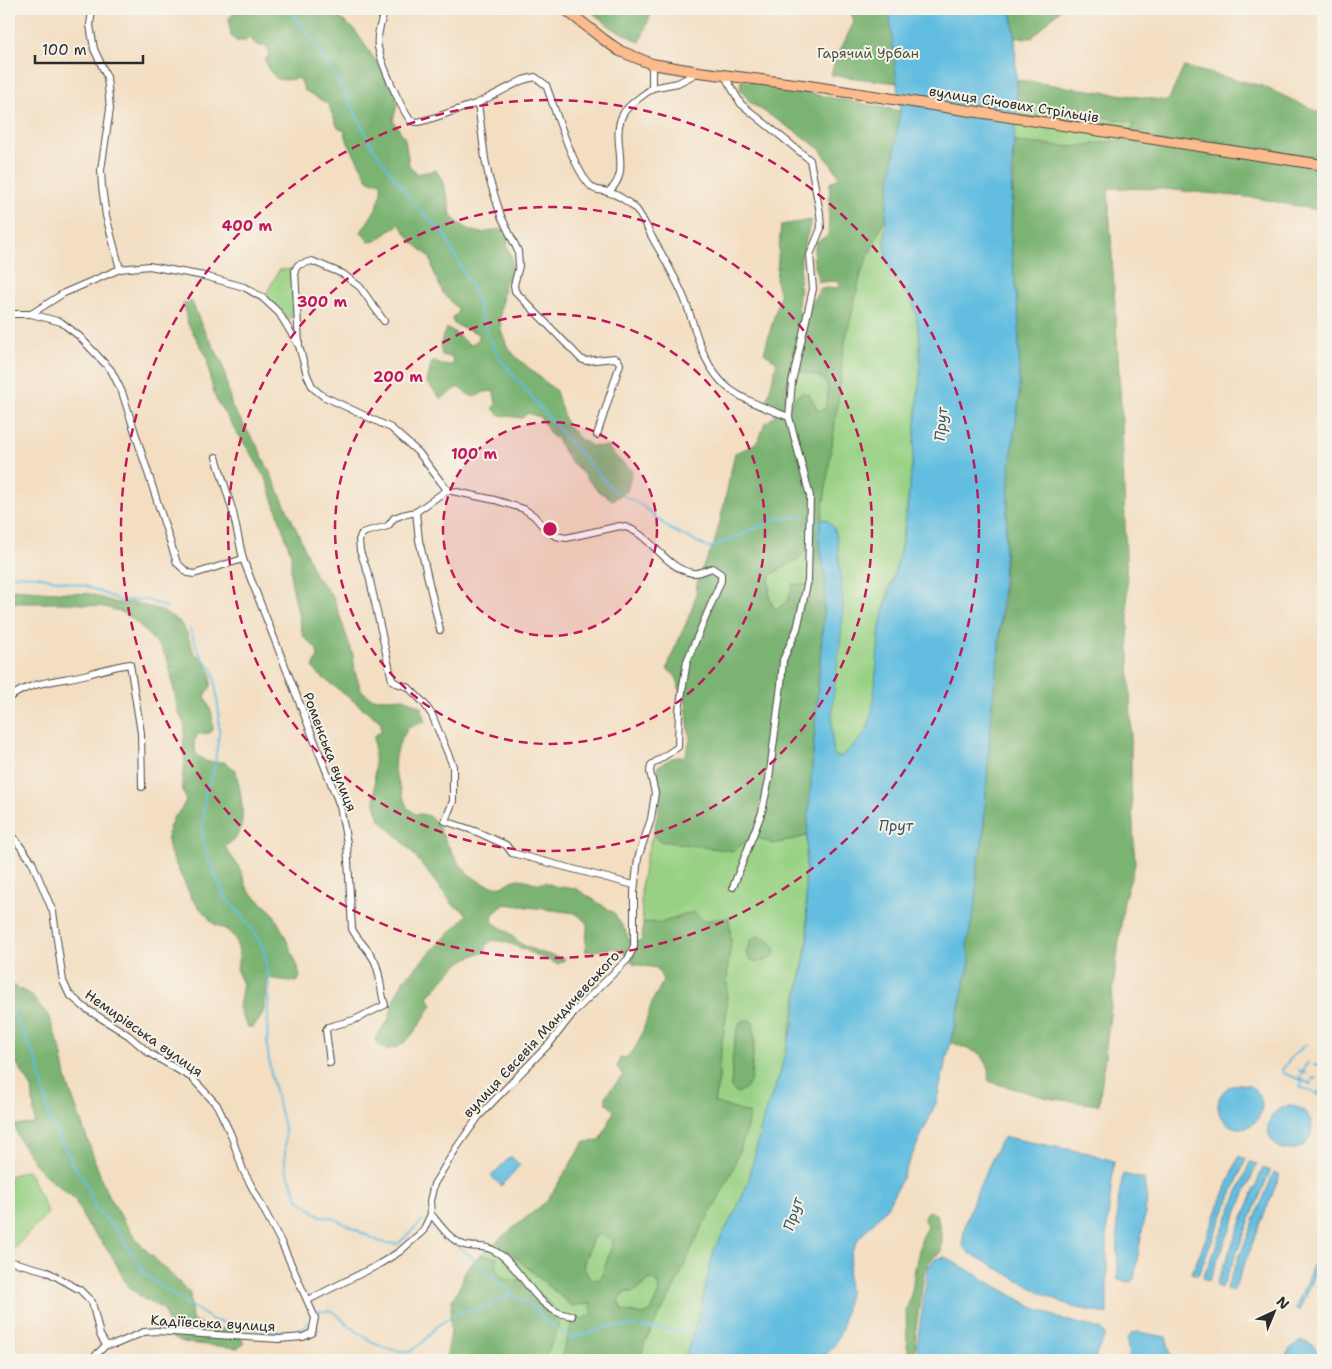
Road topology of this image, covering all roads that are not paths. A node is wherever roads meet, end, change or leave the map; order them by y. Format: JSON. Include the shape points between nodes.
{"nodes":[{"id":1,"x":92,"y":9,"type":"edge"},
{"id":2,"x":386,"y":9,"type":"edge"},
{"id":3,"x":565,"y":9,"type":"edge"},
{"id":4,"x":652,"y":64,"type":"junction"},
{"id":5,"x":699,"y":72,"type":"junction"},
{"id":6,"x":724,"y":75,"type":"junction"},
{"id":7,"x":652,"y":88,"type":"junction"},
{"id":8,"x":478,"y":103,"type":"junction"},
{"id":9,"x":1323,"y":165,"type":"edge"},
{"id":10,"x":608,"y":192,"type":"junction"},
{"id":11,"x":120,"y":269,"type":"junction"},
{"id":12,"x":9,"y":314,"type":"edge"},
{"id":13,"x":31,"y":314,"type":"junction"},
{"id":14,"x":384,"y":321,"type":"dead end"},
{"id":15,"x":299,"y":346,"type":"junction"},
{"id":16,"x":789,"y":417,"type":"junction"},
{"id":17,"x":597,"y":435,"type":"dead end"},
{"id":18,"x":216,"y":457,"type":"dead end"},
{"id":19,"x":447,"y":490,"type":"junction"},
{"id":20,"x":416,"y":512,"type":"junction"},
{"id":21,"x":243,"y":559,"type":"junction"},
{"id":22,"x":440,"y":630,"type":"dead end"},
{"id":23,"x":9,"y":698,"type":"edge"},
{"id":24,"x":142,"y":787,"type":"dead end"},
{"id":25,"x":9,"y":830,"type":"edge"},
{"id":26,"x":634,"y":884,"type":"junction"},
{"id":27,"x":733,"y":887,"type":"dead end"},
{"id":28,"x":330,"y":1063,"type":"dead end"},
{"id":29,"x":430,"y":1216,"type":"junction"},
{"id":30,"x":9,"y":1262,"type":"edge"},
{"id":31,"x":308,"y":1300,"type":"junction"},
{"id":32,"x":572,"y":1316,"type":"dead end"},
{"id":33,"x":312,"y":1333,"type":"joint"},
{"id":34,"x":106,"y":1345,"type":"junction"},
{"id":35,"x":90,"y":1360,"type":"edge"}],
"edges":[{"from":1,"to":11,"type":"street","via":[[90,26],[94,49],[107,77],[110,109],[101,170],[102,187]]},
{"from":2,"to":8,"type":"street","via":[[378,32],[378,46],[402,108],[411,121],[430,119]]},
{"from":3,"to":4,"type":"main road","name":"вулиця Січових Стрільців","via":[[620,51]]},
{"from":4,"to":5,"type":"main road","name":"вулиця Січових Стрільців"},
{"from":4,"to":7,"type":"street"},
{"from":5,"to":6,"type":"main road","name":"вулиця Січових Стрільців"},
{"from":5,"to":7,"type":"street","via":[[678,83]]},
{"from":6,"to":9,"type":"main road","name":"вулиця Січових Стрільців"},
{"from":6,"to":16,"type":"street","via":[[741,104],[810,160],[819,204],[821,228],[810,255],[813,289],[792,382]]},
{"from":7,"to":10,"type":"street","via":[[622,116],[618,147],[621,174]]},
{"from":8,"to":10,"type":"street","via":[[523,80],[535,77],[541,81],[546,85],[584,179],[594,190]]},
{"from":8,"to":17,"type":"street","via":[[489,178],[501,216],[518,251],[515,291],[581,359],[614,358],[620,364]]},
{"from":10,"to":16,"type":"street","via":[[636,209],[686,303],[711,369],[728,388]]},
{"from":11,"to":13,"type":"street","via":[[64,293]]},
{"from":11,"to":15,"type":"street","via":[[149,266],[244,287],[263,298],[278,313]]},
{"from":12,"to":13,"type":"street"},
{"from":13,"to":21,"type":"street","via":[[62,322],[112,370],[177,563],[194,574]]},
{"from":14,"to":15,"type":"street","via":[[360,287],[343,274],[312,261],[298,265],[295,270]]},
{"from":15,"to":19,"type":"street","via":[[313,388],[323,396],[391,428],[418,453]]},
{"from":16,"to":27,"type":"street","via":[[810,496],[808,580],[797,628],[783,660],[762,812]]},
{"from":18,"to":21,"type":"street","name":"Роменська вулиця"},
{"from":19,"to":20,"type":"street"},
{"from":19,"to":26,"type":"street","name":"вулиця Євсевія Мандичевського","via":[[524,509],[556,536],[566,538],[626,526],[682,569],[693,573],[712,568],[721,574],[721,581],[687,661],[679,710],[678,747],[651,765],[654,793]]},
{"from":20,"to":22,"type":"street","via":[[419,540]]},
{"from":20,"to":26,"type":"street","via":[[394,518],[388,526],[360,535],[360,551],[369,576],[392,680],[408,687],[424,703],[453,766],[453,801],[445,821],[506,845],[512,853]]},
{"from":21,"to":28,"type":"street","name":"Роменська вулиця","via":[[340,806],[347,842],[352,929],[375,962],[385,1005],[354,1020],[328,1027]]},
{"from":23,"to":24,"type":"street","via":[[24,689],[130,664],[141,732]]},
{"from":25,"to":31,"type":"street","name":"Немирівська вулиця","via":[[32,862],[53,912],[63,981],[69,994],[149,1052],[192,1078],[217,1105],[243,1170]]},
{"from":26,"to":29,"type":"street","name":"вулиця Євсевія Мандичевського","via":[[634,946],[628,959],[574,1012],[550,1043],[479,1116],[434,1184]]},
{"from":29,"to":31,"type":"street","name":"вулиця Євсевія Мандичевського","via":[[423,1231],[399,1252]]},
{"from":29,"to":32,"type":"street","via":[[454,1240],[499,1253],[519,1271],[539,1298],[557,1313]]},
{"from":30,"to":34,"type":"street","via":[[46,1271],[80,1290],[92,1302],[100,1335]]},
{"from":31,"to":33,"type":"street","name":"Немирівська вулиця","via":[[315,1318]]},
{"from":33,"to":34,"type":"street","name":"Кадіївська вулиця","via":[[303,1338],[279,1339],[150,1331]]},
{"from":34,"to":35,"type":"street","name":"Кадіївська вулиця"}]}
